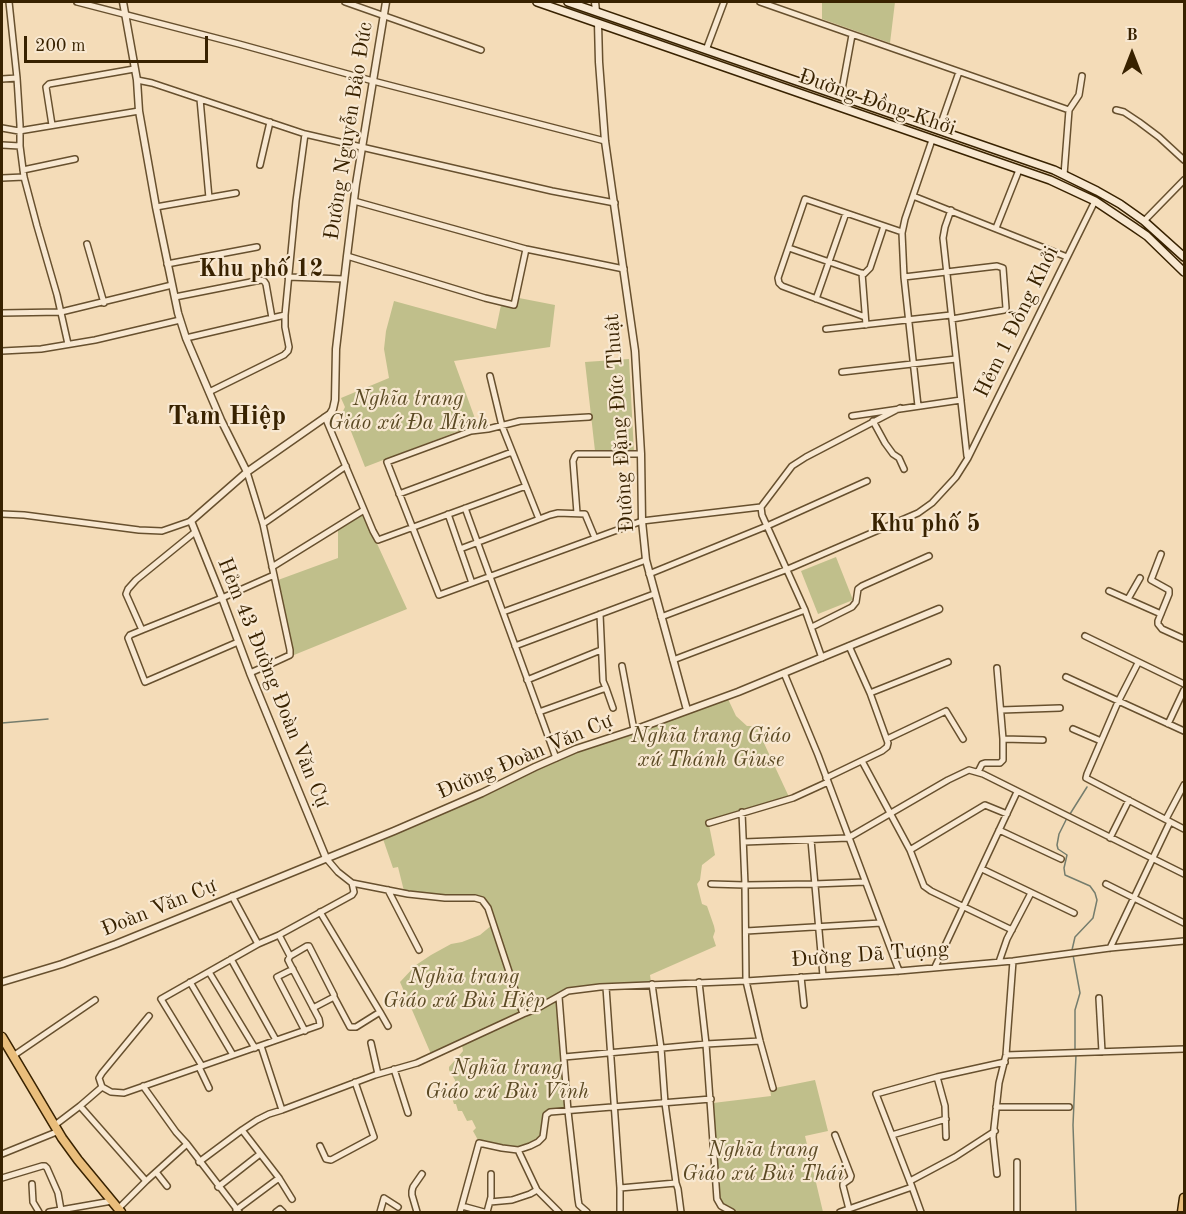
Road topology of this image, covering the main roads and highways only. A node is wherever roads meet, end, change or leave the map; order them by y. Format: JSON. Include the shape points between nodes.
{"nodes":[{"id":1,"x":537,"y":2,"type":"edge"},
{"id":2,"x":568,"y":2,"type":"edge"},
{"id":3,"x":596,"y":11,"type":"junction"},
{"id":4,"x":598,"y":23,"type":"junction"},
{"id":5,"x":892,"y":113,"type":"junction"},
{"id":6,"x":889,"y":124,"type":"junction"},
{"id":7,"x":1064,"y":175,"type":"junction"},
{"id":8,"x":1061,"y":185,"type":"junction"},
{"id":9,"x":1185,"y":257,"type":"edge"},
{"id":10,"x":1185,"y":272,"type":"edge"},
{"id":11,"x":2,"y":1037,"type":"edge"},
{"id":12,"x":1185,"y":1198,"type":"edge"},
{"id":13,"x":120,"y":1211,"type":"edge"},
{"id":14,"x":1182,"y":1212,"type":"edge"}],
"edges":[{"from":1,"to":4,"type":"main road","name":"Đường Đồng Khởi"},
{"from":2,"to":3,"type":"main road","name":"Đường Đồng Khởi"},
{"from":3,"to":4,"type":"main road"},
{"from":3,"to":5,"type":"main road","name":"Đường Đồng Khởi"},
{"from":4,"to":6,"type":"main road","name":"Đường Đồng Khởi"},
{"from":5,"to":6,"type":"main road"},
{"from":5,"to":7,"type":"main road","name":"Đường Đồng Khởi"},
{"from":6,"to":8,"type":"main road","name":"Đường Đồng Khởi"},
{"from":7,"to":8,"type":"main road"},
{"from":7,"to":9,"type":"main road","name":"Đường Đồng Khởi","via":[[1144,221]]},
{"from":8,"to":10,"type":"main road","name":"Đường Đồng Khởi","via":[[1134,226]]},
{"from":11,"to":13,"type":"main road","via":[[78,1160]]},
{"from":12,"to":14,"type":"main road"}]}
